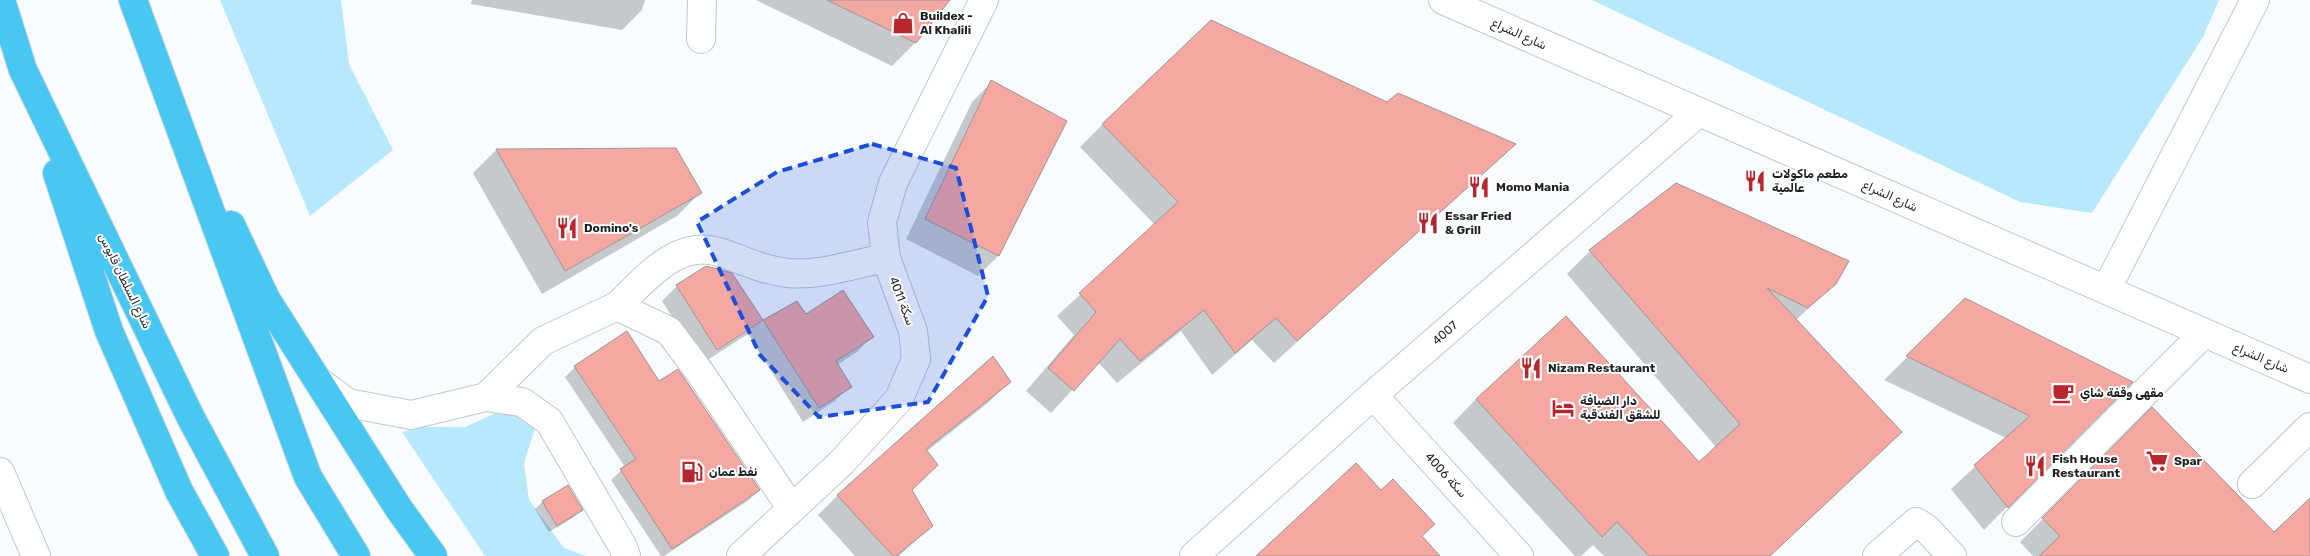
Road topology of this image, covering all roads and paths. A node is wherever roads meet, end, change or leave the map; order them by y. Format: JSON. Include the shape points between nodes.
{"nodes":[{"id":1,"x":1,"y":0,"type":"edge"},
{"id":2,"x":133,"y":0,"type":"edge"},
{"id":3,"x":702,"y":0,"type":"edge"},
{"id":4,"x":984,"y":0,"type":"edge"},
{"id":5,"x":1443,"y":0,"type":"edge"},
{"id":6,"x":2255,"y":0,"type":"edge"},
{"id":7,"x":701,"y":39,"type":"dead end"},
{"id":8,"x":156,"y":67,"type":"junction"},
{"id":9,"x":23,"y":70,"type":"junction"},
{"id":10,"x":1698,"y":113,"type":"junction"},
{"id":11,"x":886,"y":258,"type":"junction"},
{"id":12,"x":2106,"y":290,"type":"junction"},
{"id":13,"x":617,"y":306,"type":"junction"},
{"id":14,"x":2204,"y":333,"type":"junction"},
{"id":15,"x":2310,"y":378,"type":"edge"},
{"id":16,"x":318,"y":381,"type":"junction"},
{"id":17,"x":1373,"y":395,"type":"junction"},
{"id":18,"x":486,"y":397,"type":"junction"},
{"id":19,"x":2310,"y":428,"type":"edge"},
{"id":20,"x":0,"y":472,"type":"edge"},
{"id":21,"x":2252,"y":484,"type":"dead end"},
{"id":22,"x":792,"y":509,"type":"junction"},
{"id":23,"x":2016,"y":522,"type":"dead end"},
{"id":24,"x":36,"y":556,"type":"edge"},
{"id":25,"x":215,"y":556,"type":"edge"},
{"id":26,"x":265,"y":556,"type":"edge"},
{"id":27,"x":356,"y":556,"type":"edge"},
{"id":28,"x":433,"y":556,"type":"edge"},
{"id":29,"x":626,"y":556,"type":"edge"},
{"id":30,"x":742,"y":556,"type":"edge"},
{"id":31,"x":1194,"y":556,"type":"edge"},
{"id":32,"x":1519,"y":556,"type":"edge"},
{"id":33,"x":1877,"y":556,"type":"edge"},
{"id":34,"x":1952,"y":556,"type":"edge"}],
"edges":[{"from":1,"to":9,"type":"highway","name":"شارع السلطان قابوس"},
{"from":2,"to":8,"type":"highway"},
{"from":3,"to":7,"type":"street"},
{"from":4,"to":11,"type":"street","name":"سكة 4011","via":[[893,183],[882,222]]},
{"from":5,"to":10,"type":"street","name":"شارع الشراع"},
{"from":6,"to":12,"type":"street"},
{"from":8,"to":16,"type":"highway","via":[[266,299]]},
{"from":8,"to":27,"type":"highway","via":[[308,477]]},
{"from":9,"to":25,"type":"highway","via":[[109,331],[179,492]]},
{"from":9,"to":26,"type":"highway","name":"شارع السلطان قابوس","via":[[191,418]]},
{"from":10,"to":12,"type":"street","name":"شارع الشراع"},
{"from":10,"to":17,"type":"street","name":"4007"},
{"from":11,"to":13,"type":"street","via":[[816,272],[788,273],[751,266],[718,252],[697,249],[669,258]]},
{"from":11,"to":22,"type":"street","name":"سكة 4011","via":[[913,331],[916,359],[899,398],[842,462]]},
{"from":12,"to":14,"type":"street","name":"شارع الشراع"},
{"from":13,"to":18,"type":"street","via":[[543,341]]},
{"from":13,"to":22,"type":"street","via":[[669,331]]},
{"from":14,"to":15,"type":"street","name":"شارع الشراع"},
{"from":14,"to":23,"type":"street"},
{"from":16,"to":18,"type":"street","via":[[348,403],[411,416]]},
{"from":16,"to":28,"type":"highway"},
{"from":17,"to":31,"type":"street","name":"4007"},
{"from":17,"to":32,"type":"street","name":"سكة 4006"},
{"from":18,"to":29,"type":"street","via":[[522,402],[549,421]]},
{"from":19,"to":21,"type":"street"},
{"from":20,"to":24,"type":"street"},
{"from":22,"to":30,"type":"street","name":"سكة 4011"},
{"from":33,"to":34,"type":"street","via":[[1916,522],[1926,528]]}]}
